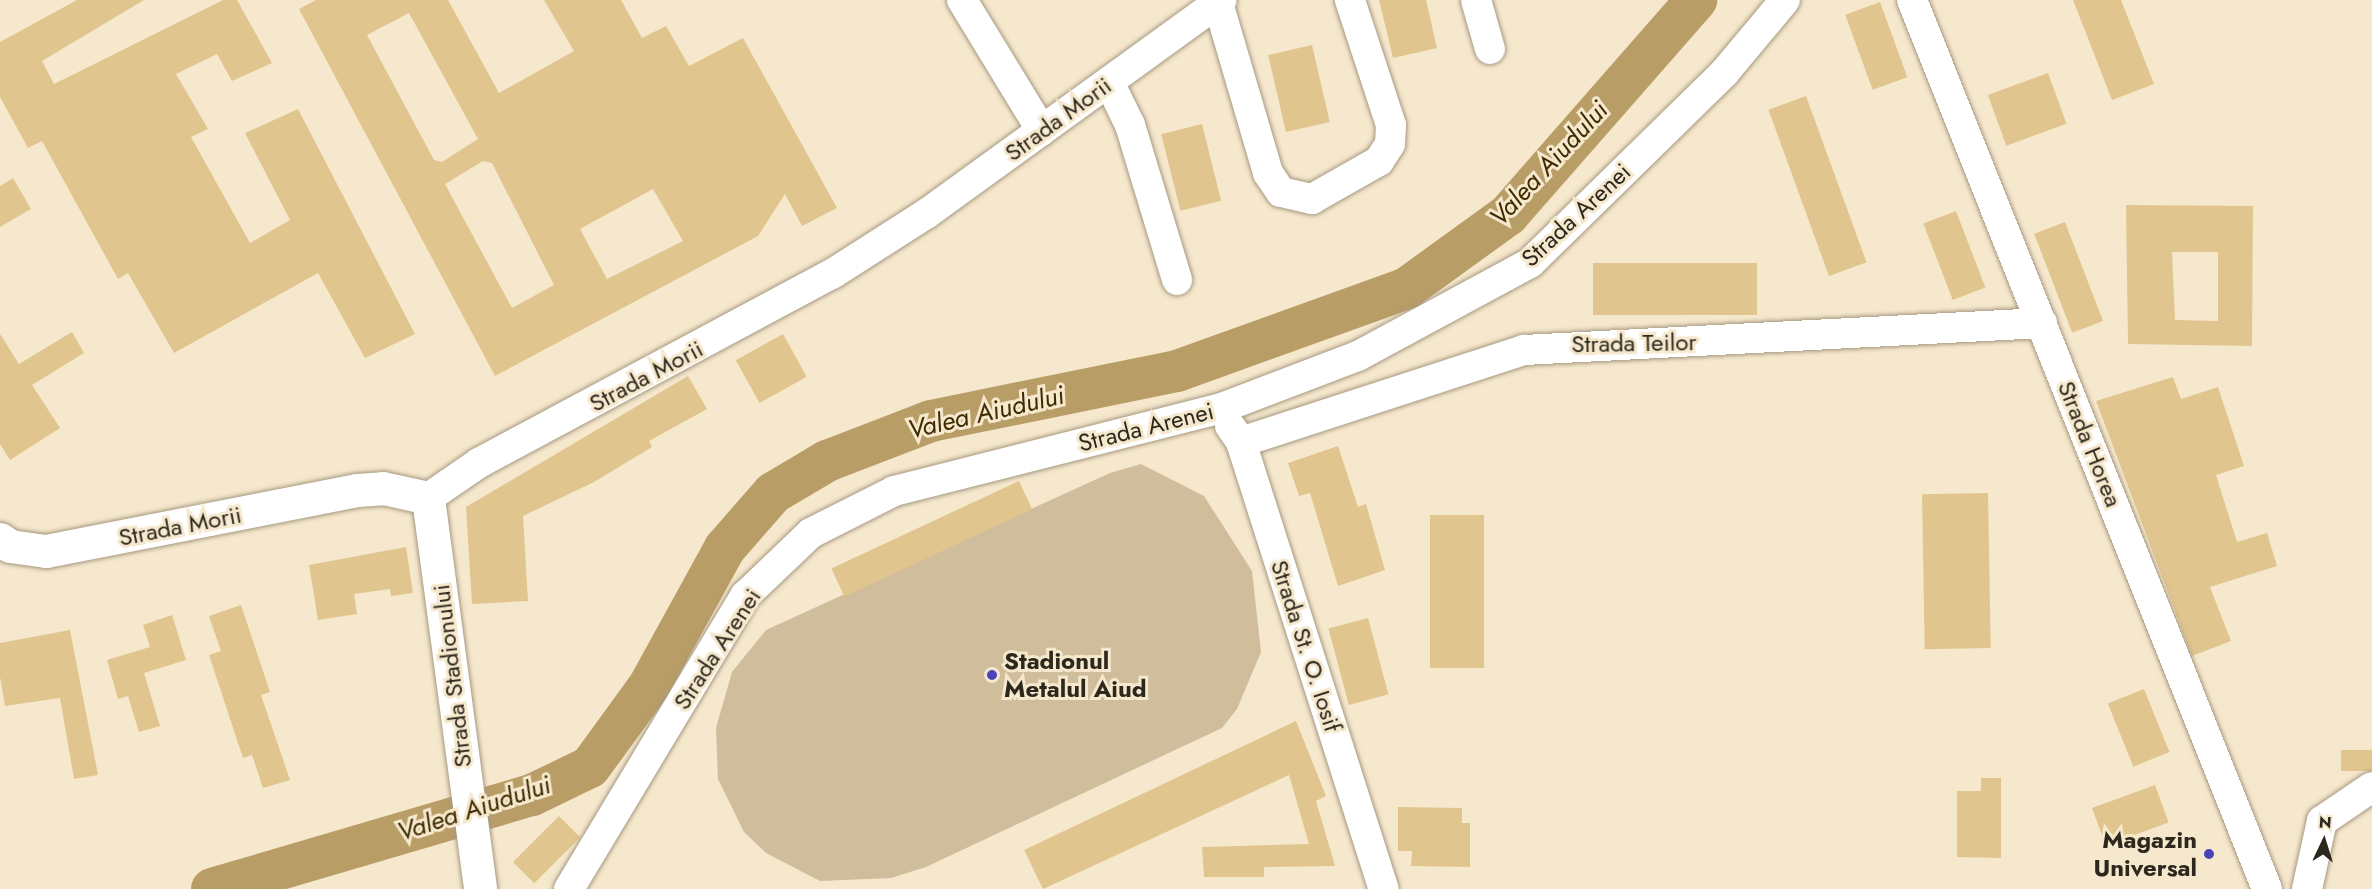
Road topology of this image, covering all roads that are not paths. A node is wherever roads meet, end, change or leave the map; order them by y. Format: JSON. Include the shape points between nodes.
{"nodes":[{"id":1,"x":962,"y":0,"type":"edge"},
{"id":2,"x":1350,"y":0,"type":"edge"},
{"id":3,"x":1476,"y":0,"type":"edge"},
{"id":4,"x":1785,"y":0,"type":"edge"},
{"id":5,"x":1912,"y":0,"type":"edge"},
{"id":6,"x":1220,"y":1,"type":"edge"},
{"id":7,"x":1490,"y":49,"type":"dead end"},
{"id":8,"x":1109,"y":82,"type":"junction"},
{"id":9,"x":1042,"y":131,"type":"junction"},
{"id":10,"x":1177,"y":280,"type":"dead end"},
{"id":11,"x":2042,"y":323,"type":"junction"},
{"id":12,"x":1219,"y":409,"type":"junction"},
{"id":13,"x":1241,"y":442,"type":"junction"},
{"id":14,"x":428,"y":498,"type":"junction"},
{"id":15,"x":3,"y":545,"type":"edge"},
{"id":16,"x":2372,"y":787,"type":"edge"},
{"id":17,"x":480,"y":889,"type":"edge"},
{"id":18,"x":569,"y":889,"type":"edge"},
{"id":19,"x":1384,"y":889,"type":"edge"},
{"id":20,"x":2267,"y":889,"type":"edge"},
{"id":21,"x":2307,"y":889,"type":"edge"}],
"edges":[{"from":1,"to":9,"type":"street"},
{"from":2,"to":6,"type":"street","via":[[1391,125],[1390,144],[1379,161],[1312,199],[1281,192],[1268,173]]},
{"from":3,"to":7,"type":"street"},
{"from":4,"to":12,"type":"street","name":"Strada Arenei","via":[[1724,73],[1530,263],[1358,356]]},
{"from":5,"to":11,"type":"street","name":"Strada Horea"},
{"from":6,"to":8,"type":"street","name":"Strada Morii"},
{"from":8,"to":9,"type":"street","name":"Strada Morii"},
{"from":8,"to":10,"type":"street","via":[[1130,125]]},
{"from":9,"to":14,"type":"street","name":"Strada Morii","via":[[832,274],[480,463]]},
{"from":11,"to":13,"type":"street","name":"Strada Teilor","via":[[1535,348]]},
{"from":11,"to":20,"type":"street","name":"Strada Horea"},
{"from":12,"to":13,"type":"street","name":"Strada St. O. Iosif"},
{"from":12,"to":18,"type":"street","name":"Strada Arenei","via":[[894,491],[810,533],[745,596]]},
{"from":13,"to":19,"type":"street","name":"Strada St. O. Iosif"},
{"from":14,"to":15,"type":"main road","name":"Strada Morii","via":[[383,488],[366,489],[69,548]]},
{"from":14,"to":17,"type":"main road","name":"Strada Stadionului"},
{"from":16,"to":21,"type":"street","via":[[2322,820]]}]}
